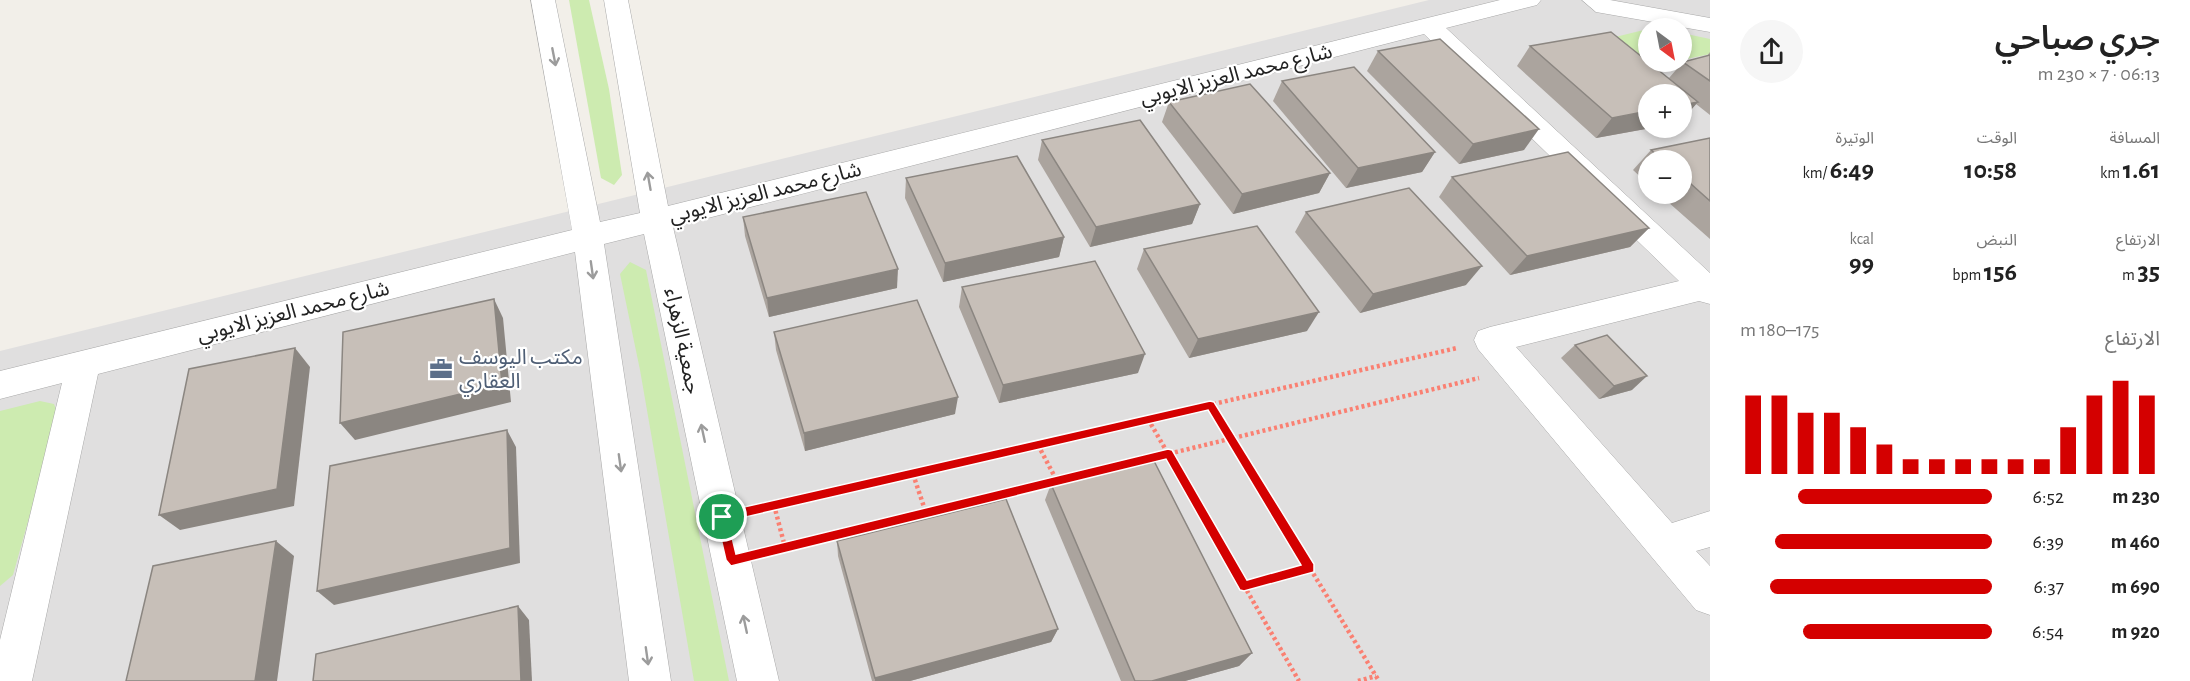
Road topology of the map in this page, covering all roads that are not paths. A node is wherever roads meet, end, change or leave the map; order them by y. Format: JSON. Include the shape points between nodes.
{"nodes":[{"id":1,"x":543,"y":0,"type":"edge"},
{"id":2,"x":616,"y":0,"type":"edge"},
{"id":3,"x":1529,"y":0,"type":"edge"},
{"id":4,"x":1594,"y":0,"type":"edge"},
{"id":5,"x":1710,"y":25,"type":"edge"},
{"id":6,"x":1428,"y":26,"type":"junction"},
{"id":7,"x":656,"y":219,"type":"junction"},
{"id":8,"x":588,"y":237,"type":"junction"},
{"id":9,"x":1707,"y":290,"type":"edge"},
{"id":10,"x":84,"y":363,"type":"junction"},
{"id":11,"x":0,"y":385,"type":"edge"},
{"id":12,"x":1710,"y":529,"type":"edge"},
{"id":13,"x":1665,"y":543,"type":"junction"},
{"id":14,"x":1710,"y":596,"type":"edge"},
{"id":15,"x":11,"y":681,"type":"edge"},
{"id":16,"x":651,"y":681,"type":"edge"},
{"id":17,"x":758,"y":681,"type":"edge"}],
"edges":[{"from":1,"to":8,"type":"street","one_way":true},
{"from":7,"to":2,"type":"street","name":"جمعية الزهراء","one_way":true},
{"from":3,"to":6,"type":"street","name":"شارع محمد العزيز الايوبي"},
{"from":4,"to":5,"type":"street","via":[[1605,8]]},
{"from":6,"to":7,"type":"street","name":"شارع محمد العزيز الايوبي"},
{"from":6,"to":9,"type":"street"},
{"from":7,"to":8,"type":"street","name":"شارع محمد العزيز الايوبي"},
{"from":17,"to":7,"type":"street","name":"جمعية الزهراء","one_way":true},
{"from":8,"to":10,"type":"street","name":"شارع محمد العزيز الايوبي"},
{"from":8,"to":16,"type":"street","one_way":true},
{"from":9,"to":13,"type":"street","via":[[1490,340]]},
{"from":10,"to":11,"type":"street","name":"شارع محمد العزيز الايوبي"},
{"from":10,"to":15,"type":"street"},
{"from":12,"to":13,"type":"street"},
{"from":13,"to":14,"type":"street"}]}
